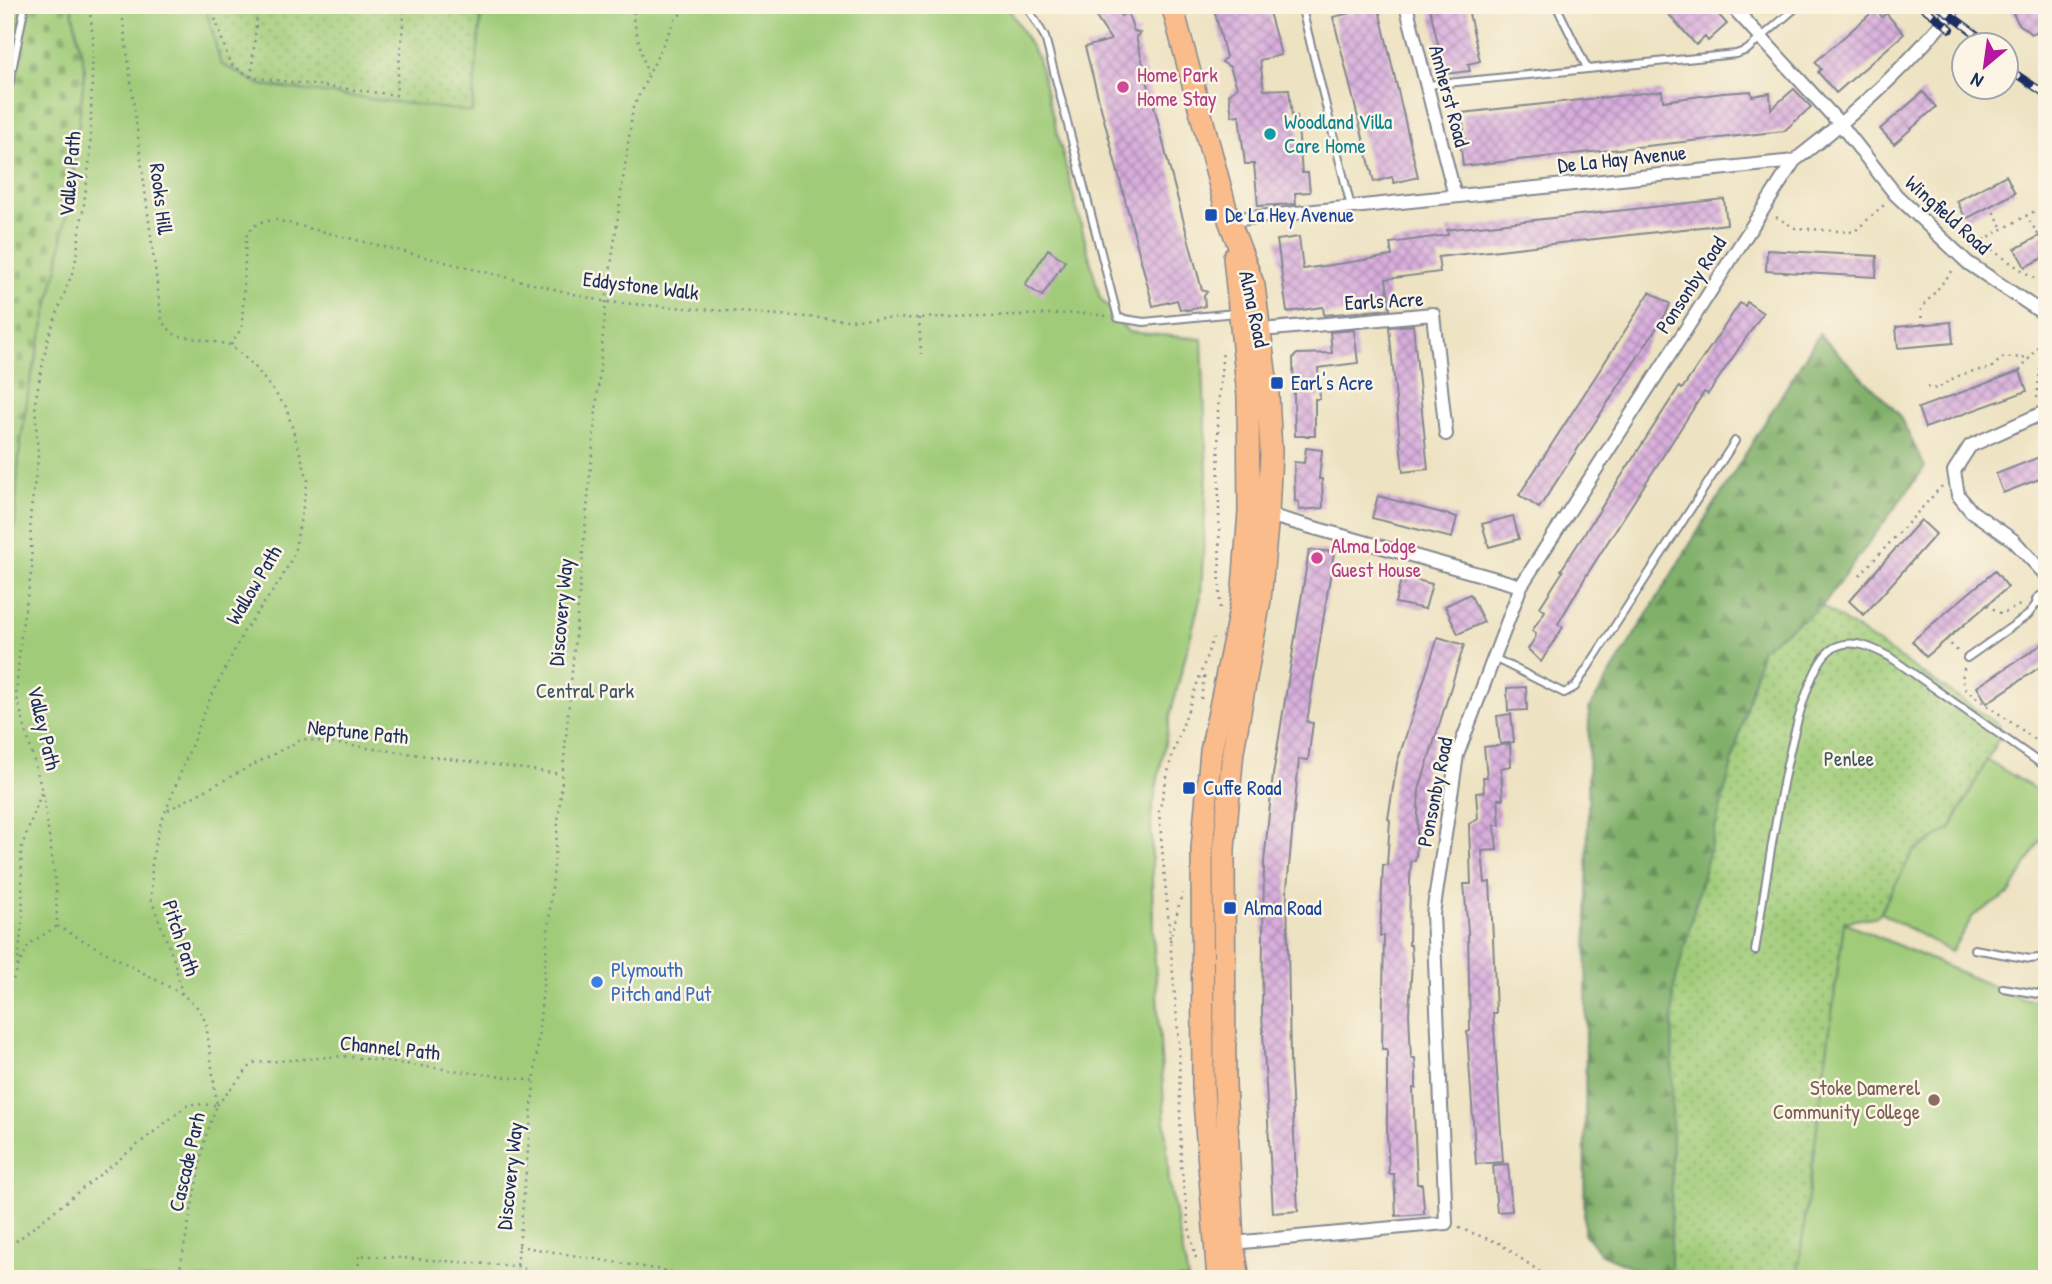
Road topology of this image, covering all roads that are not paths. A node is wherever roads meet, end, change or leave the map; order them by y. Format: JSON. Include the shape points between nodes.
{"nodes":[{"id":1,"x":26,"y":5,"type":"edge"},
{"id":2,"x":1026,"y":5,"type":"edge"},
{"id":3,"x":1172,"y":5,"type":"edge"},
{"id":4,"x":1301,"y":5,"type":"edge"},
{"id":5,"x":1406,"y":5,"type":"edge"},
{"id":6,"x":1556,"y":5,"type":"edge"},
{"id":7,"x":1731,"y":5,"type":"edge"},
{"id":8,"x":1799,"y":5,"type":"edge"},
{"id":9,"x":1957,"y":5,"type":"edge"},
{"id":10,"x":1760,"y":39,"type":"junction"},
{"id":11,"x":1587,"y":68,"type":"junction"},
{"id":12,"x":1426,"y":85,"type":"junction"},
{"id":13,"x":5,"y":106,"type":"edge"},
{"id":14,"x":1841,"y":125,"type":"junction"},
{"id":15,"x":1794,"y":161,"type":"junction"},
{"id":16,"x":1455,"y":195,"type":"junction"},
{"id":17,"x":1351,"y":209,"type":"junction"},
{"id":18,"x":1229,"y":220,"type":"junction"},
{"id":19,"x":1241,"y":313,"type":"junction"},
{"id":20,"x":2047,"y":316,"type":"edge"},
{"id":21,"x":1261,"y":330,"type":"junction"},
{"id":22,"x":2047,"y":411,"type":"edge"},
{"id":23,"x":1446,"y":434,"type":"dead end"},
{"id":24,"x":1735,"y":441,"type":"dead end"},
{"id":25,"x":1268,"y":515,"type":"junction"},
{"id":26,"x":2047,"y":576,"type":"edge"},
{"id":27,"x":1521,"y":586,"type":"junction"},
{"id":28,"x":2043,"y":598,"type":"edge"},
{"id":29,"x":1494,"y":658,"type":"junction"},
{"id":30,"x":1967,"y":659,"type":"road end"},
{"id":31,"x":2047,"y":768,"type":"edge"},
{"id":32,"x":1973,"y":949,"type":"dead end"},
{"id":33,"x":1755,"y":951,"type":"dead end"},
{"id":34,"x":2047,"y":957,"type":"edge"},
{"id":35,"x":2003,"y":988,"type":"dead end"},
{"id":36,"x":2047,"y":992,"type":"edge"},
{"id":37,"x":1233,"y":1242,"type":"junction"},
{"id":38,"x":1218,"y":1279,"type":"edge"},
{"id":39,"x":1239,"y":1279,"type":"edge"}],
"edges":[{"from":1,"to":13,"type":"lane"},
{"from":2,"to":19,"type":"lane","via":[[1045,37],[1118,318],[1144,322]]},
{"from":3,"to":18,"type":"main road","name":"Alma Road"},
{"from":4,"to":17,"type":"lane"},
{"from":5,"to":12,"type":"street","name":"Amherst Road"},
{"from":6,"to":11,"type":"lane"},
{"from":7,"to":10,"type":"street","name":"Wingfield Road"},
{"from":8,"to":10,"type":"lane"},
{"from":9,"to":14,"type":"street","via":[[1925,46]]},
{"from":10,"to":11,"type":"lane","via":[[1736,54]]},
{"from":10,"to":14,"type":"street","name":"Wingfield Road"},
{"from":11,"to":12,"type":"lane"},
{"from":12,"to":16,"type":"street","name":"Amherst Road"},
{"from":14,"to":15,"type":"street"},
{"from":14,"to":20,"type":"street","name":"Wingfield Road","via":[[1896,195],[1961,257]]},
{"from":15,"to":16,"type":"street","name":"De La Hay Avenue"},
{"from":15,"to":27,"type":"street","name":"Ponsonby Road"},
{"from":16,"to":17,"type":"street","name":"De La Hay Avenue"},
{"from":17,"to":18,"type":"street","name":"De La Hay Avenue"},
{"from":18,"to":19,"type":"main road","name":"Alma Road"},
{"from":18,"to":21,"type":"main road","name":"Alma Road","via":[[1254,286]]},
{"from":19,"to":38,"type":"main road","name":"Alma Road","via":[[1251,453],[1249,512],[1242,600],[1211,751],[1202,849],[1203,1088]]},
{"from":21,"to":23,"type":"street","name":"Earls Acre","via":[[1433,314]]},
{"from":21,"to":25,"type":"main road","name":"Alma Road","via":[[1271,452]]},
{"from":22,"to":26,"type":"street","via":[[1970,446],[1954,471],[1958,495],[1972,511],[2014,540]]},
{"from":24,"to":29,"type":"lane","via":[[1575,687],[1563,693]]},
{"from":25,"to":27,"type":"street"},
{"from":25,"to":37,"type":"main road","name":"Alma Road","via":[[1224,849],[1225,1084]]},
{"from":27,"to":29,"type":"street","name":"Ponsonby Road"},
{"from":28,"to":30,"type":"lane","via":[[2028,615]]},
{"from":29,"to":37,"type":"street","name":"Ponsonby Road","via":[[1457,755],[1433,914],[1446,1223]]},
{"from":31,"to":33,"type":"lane","via":[[1890,657],[1869,646],[1849,643],[1833,647],[1812,673],[1789,751]]},
{"from":32,"to":34,"type":"lane","via":[[2031,959]]},
{"from":35,"to":36,"type":"lane"},
{"from":37,"to":39,"type":"main road","name":"Alma Road"}]}
